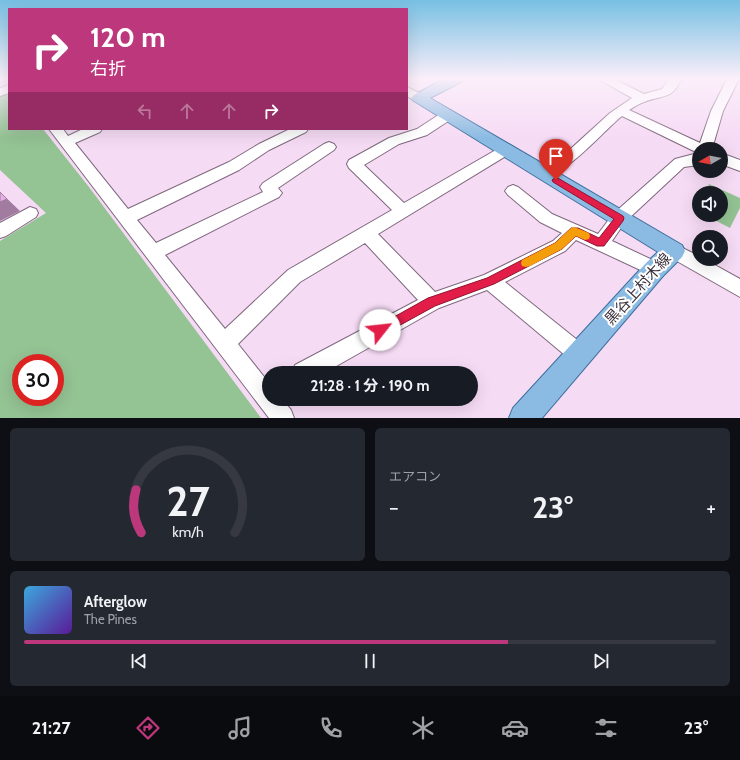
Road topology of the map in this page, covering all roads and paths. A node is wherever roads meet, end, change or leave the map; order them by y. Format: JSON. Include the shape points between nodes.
{"nodes":[{"id":1,"x":421,"y":99,"type":"edge"},
{"id":2,"x":641,"y":99,"type":"edge"},
{"id":3,"x":723,"y":99,"type":"edge"},
{"id":4,"x":621,"y":111,"type":"junction"},
{"id":5,"x":448,"y":115,"type":"junction"},
{"id":6,"x":57,"y":130,"type":"edge"},
{"id":7,"x":93,"y":130,"type":"edge"},
{"id":8,"x":295,"y":130,"type":"edge"},
{"id":9,"x":284,"y":132,"type":"edge"},
{"id":10,"x":66,"y":142,"type":"junction"},
{"id":11,"x":707,"y":142,"type":"edge"},
{"id":12,"x":692,"y":145,"type":"edge"},
{"id":13,"x":329,"y":147,"type":"dead end"},
{"id":14,"x":506,"y":150,"type":"junction"},
{"id":15,"x":692,"y":161,"type":"edge"},
{"id":16,"x":728,"y":161,"type":"edge"},
{"id":17,"x":740,"y":166,"type":"edge"},
{"id":18,"x":544,"y":172,"type":"junction"},
{"id":19,"x":513,"y":191,"type":"dead end"},
{"id":20,"x":403,"y":211,"type":"junction"},
{"id":21,"x":30,"y":213,"type":"dead end"},
{"id":22,"x":125,"y":218,"type":"junction"},
{"id":23,"x":620,"y":218,"type":"junction"},
{"id":24,"x":0,"y":231,"type":"edge"},
{"id":25,"x":574,"y":231,"type":"junction"},
{"id":26,"x":366,"y":233,"type":"junction"},
{"id":27,"x":601,"y":243,"type":"junction"},
{"id":28,"x":674,"y":251,"type":"junction"},
{"id":29,"x":153,"y":253,"type":"junction"},
{"id":30,"x":655,"y":269,"type":"junction"},
{"id":31,"x":490,"y":281,"type":"junction"},
{"id":32,"x":740,"y":289,"type":"edge"},
{"id":33,"x":432,"y":302,"type":"junction"},
{"id":34,"x":225,"y":343,"type":"junction"},
{"id":35,"x":579,"y":354,"type":"junction"},
{"id":36,"x":316,"y":366,"type":"edge"},
{"id":37,"x":262,"y":389,"type":"edge"},
{"id":38,"x":274,"y":406,"type":"edge"},
{"id":39,"x":283,"y":418,"type":"edge"},
{"id":40,"x":523,"y":418,"type":"edge"}],
"edges":[{"from":1,"to":5,"type":"main road","name":"黒谷上村木線"},
{"from":2,"to":4,"type":"street"},
{"from":3,"to":11,"type":"street"},
{"from":4,"to":12,"type":"street"},
{"from":4,"to":18,"type":"street","via":[[568,158]]},
{"from":5,"to":14,"type":"main road","name":"黒谷上村木線"},
{"from":5,"to":20,"type":"street","via":[[422,132],[394,141],[354,164]]},
{"from":6,"to":10,"type":"street"},
{"from":7,"to":10,"type":"street"},
{"from":8,"to":9,"type":"street"},
{"from":9,"to":22,"type":"street","via":[[234,166]]},
{"from":10,"to":22,"type":"street"},
{"from":13,"to":29,"type":"street","via":[[268,188],[274,193]]},
{"from":14,"to":18,"type":"main road","name":"黒谷上村木線"},
{"from":14,"to":20,"type":"street"},
{"from":15,"to":23,"type":"street","via":[[680,163]]},
{"from":16,"to":17,"type":"street"},
{"from":18,"to":23,"type":"main road","name":"黒谷上村木線"},
{"from":19,"to":25,"type":"street","via":[[546,218]]},
{"from":20,"to":26,"type":"street"},
{"from":21,"to":24,"type":"street"},
{"from":22,"to":29,"type":"street"},
{"from":23,"to":27,"type":"street"},
{"from":23,"to":28,"type":"main road","name":"黒谷上村木線"},
{"from":25,"to":27,"type":"street"},
{"from":25,"to":31,"type":"street","via":[[559,246]]},
{"from":26,"to":33,"type":"street"},
{"from":26,"to":34,"type":"street","via":[[294,276]]},
{"from":27,"to":30,"type":"street"},
{"from":28,"to":30,"type":"main road","name":"黒谷上村木線"},
{"from":28,"to":32,"type":"street"},
{"from":29,"to":34,"type":"street"},
{"from":30,"to":35,"type":"main road","name":"黒谷上村木線"},
{"from":31,"to":33,"type":"street"},
{"from":31,"to":35,"type":"street"},
{"from":33,"to":36,"type":"street"},
{"from":34,"to":37,"type":"street"},
{"from":35,"to":40,"type":"main road","name":"黒谷上村木線"},
{"from":38,"to":39,"type":"street"}]}
